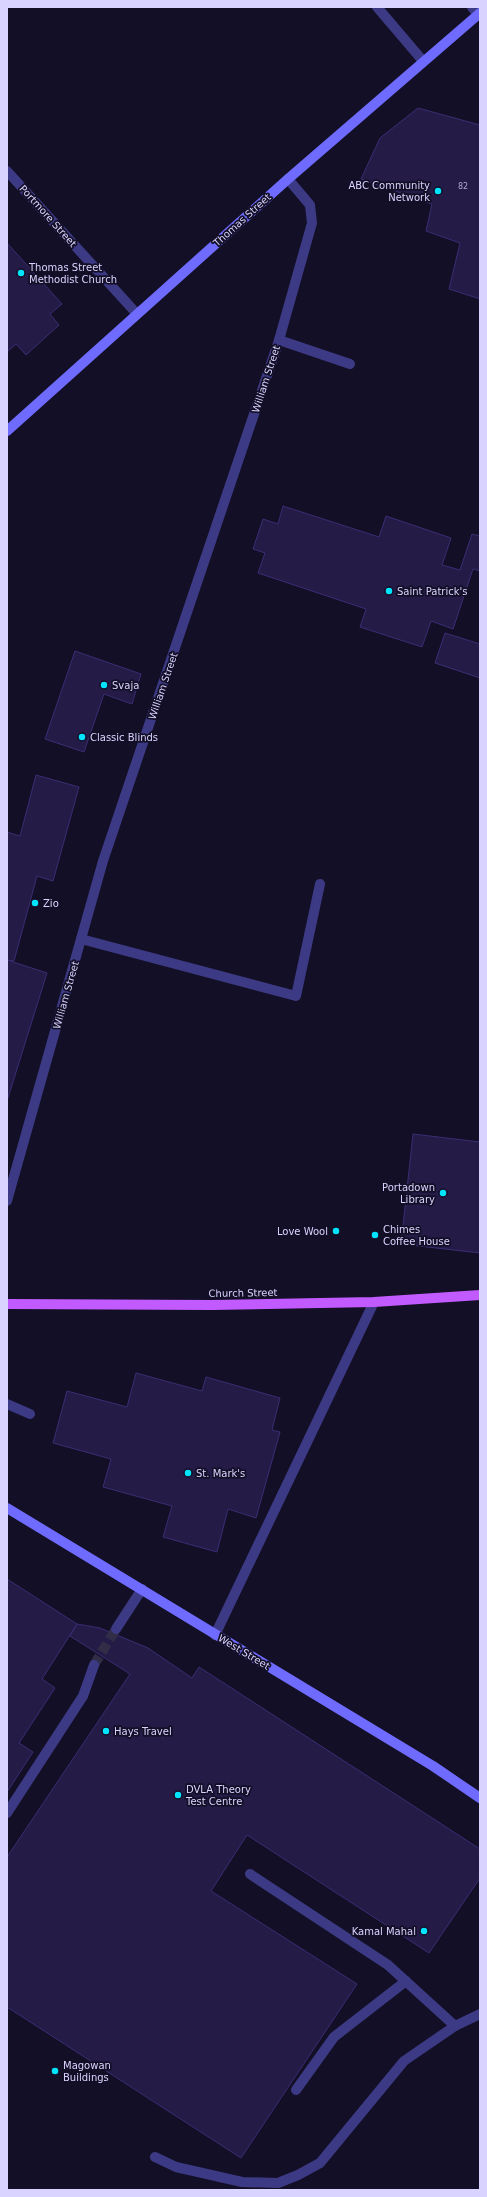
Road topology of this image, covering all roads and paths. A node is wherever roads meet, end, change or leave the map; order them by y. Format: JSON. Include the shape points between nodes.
{"nodes":[{"id":1,"x":378,"y":7,"type":"edge"},
{"id":2,"x":477,"y":12,"type":"edge"},
{"id":3,"x":423,"y":61,"type":"junction"},
{"id":4,"x":7,"y":171,"type":"edge"},
{"id":5,"x":288,"y":179,"type":"junction"},
{"id":6,"x":137,"y":314,"type":"junction"},
{"id":7,"x":279,"y":340,"type":"junction"},
{"id":8,"x":350,"y":364,"type":"dead end"},
{"id":9,"x":7,"y":431,"type":"edge"},
{"id":10,"x":320,"y":884,"type":"dead end"},
{"id":11,"x":81,"y":939,"type":"junction"},
{"id":12,"x":7,"y":1202,"type":"edge"},
{"id":13,"x":480,"y":1295,"type":"edge"},
{"id":14,"x":374,"y":1302,"type":"junction"},
{"id":15,"x":7,"y":1304,"type":"edge"},
{"id":16,"x":7,"y":1404,"type":"edge"},
{"id":17,"x":30,"y":1414,"type":"dead end"},
{"id":18,"x":7,"y":1508,"type":"edge"},
{"id":19,"x":142,"y":1589,"type":"junction"},
{"id":20,"x":116,"y":1629,"type":"tunnel mouth"},
{"id":21,"x":215,"y":1635,"type":"junction"},
{"id":22,"x":94,"y":1665,"type":"tunnel mouth"},
{"id":23,"x":480,"y":1798,"type":"edge"},
{"id":24,"x":7,"y":1813,"type":"edge"},
{"id":25,"x":250,"y":1874,"type":"dead end"},
{"id":26,"x":406,"y":1981,"type":"junction"},
{"id":27,"x":480,"y":2014,"type":"edge"},
{"id":28,"x":455,"y":2026,"type":"junction"},
{"id":29,"x":296,"y":2090,"type":"dead end"},
{"id":30,"x":155,"y":2157,"type":"dead end"}],
"edges":[{"from":1,"to":3,"type":"street"},
{"from":2,"to":3,"type":"main road","name":"Thomas Street"},
{"from":3,"to":5,"type":"main road","name":"Thomas Street"},
{"from":4,"to":6,"type":"street","name":"Portmore Street"},
{"from":5,"to":6,"type":"main road","name":"Thomas Street"},
{"from":5,"to":7,"type":"street","name":"William Street","via":[[310,205],[312,223]]},
{"from":6,"to":9,"type":"main road","name":"Thomas Street"},
{"from":7,"to":8,"type":"street"},
{"from":7,"to":11,"type":"street","name":"William Street","via":[[104,862]]},
{"from":10,"to":11,"type":"street","via":[[296,996]]},
{"from":11,"to":12,"type":"street","name":"William Street"},
{"from":13,"to":14,"type":"main road","name":"Church Street"},
{"from":14,"to":15,"type":"main road","name":"Church Street","via":[[212,1305]]},
{"from":14,"to":21,"type":"street"},
{"from":16,"to":17,"type":"street"},
{"from":18,"to":19,"type":"main road","name":"West Street"},
{"from":19,"to":20,"type":"street"},
{"from":19,"to":21,"type":"main road","name":"West Street"},
{"from":21,"to":23,"type":"main road","name":"West Street","via":[[433,1766]]},
{"from":22,"to":24,"type":"street","via":[[83,1696]]},
{"from":25,"to":26,"type":"street","via":[[388,1965]]},
{"from":26,"to":28,"type":"street"},
{"from":26,"to":29,"type":"street","via":[[334,2037]]},
{"from":27,"to":28,"type":"street"},
{"from":28,"to":30,"type":"street","via":[[404,2061],[320,2162],[298,2176],[278,2183],[242,2182],[176,2168]]}]}
